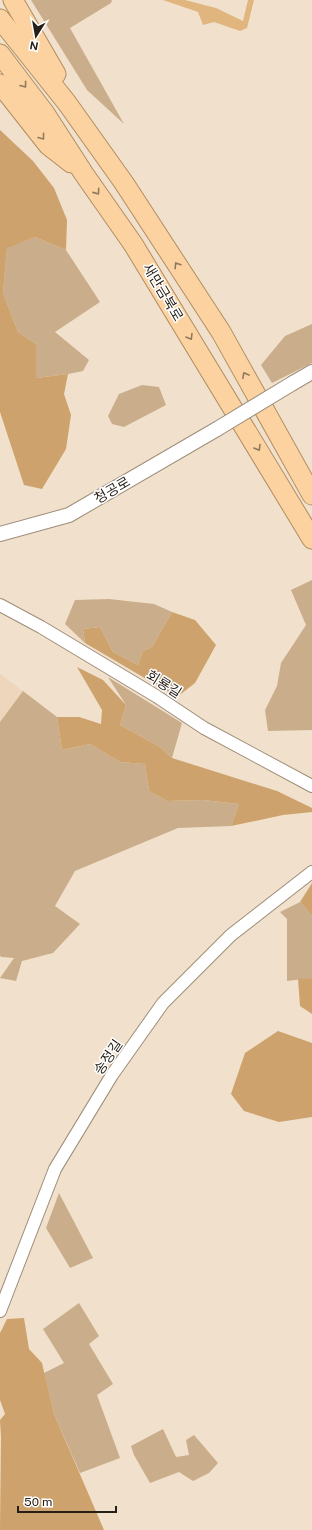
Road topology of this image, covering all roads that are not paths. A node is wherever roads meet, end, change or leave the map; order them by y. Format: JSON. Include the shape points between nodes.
{"nodes":[{"id":1,"x":13,"y":0,"type":"edge"},
{"id":2,"x":0,"y":5,"type":"edge"},
{"id":3,"x":0,"y":19,"type":"edge"},
{"id":4,"x":0,"y":54,"type":"edge"},
{"id":5,"x":59,"y":80,"type":"junction"},
{"id":6,"x":0,"y":84,"type":"edge"},
{"id":7,"x":84,"y":174,"type":"junction"},
{"id":8,"x":124,"y":183,"type":"junction"},
{"id":9,"x":312,"y":372,"type":"edge"},
{"id":10,"x":312,"y":495,"type":"edge"},
{"id":11,"x":0,"y":534,"type":"edge"},
{"id":12,"x":312,"y":539,"type":"edge"},
{"id":13,"x":0,"y":605,"type":"edge"},
{"id":14,"x":312,"y":786,"type":"edge"},
{"id":15,"x":312,"y":872,"type":"edge"},
{"id":16,"x":0,"y":1311,"type":"edge"}],
"edges":[{"from":1,"to":5,"type":"highway"},
{"from":2,"to":5,"type":"highway"},
{"from":3,"to":8,"type":"highway","name":"새만금북로","via":[[67,103]]},
{"from":4,"to":7,"type":"highway","name":"새만금북로","one_way":true,"via":[[44,112]]},
{"from":5,"to":8,"type":"highway","via":[[111,149]]},
{"from":6,"to":7,"type":"highway","one_way":true,"via":[[48,145]]},
{"from":7,"to":12,"type":"highway","name":"새만금북로","one_way":true,"via":[[133,244]]},
{"from":10,"to":8,"type":"highway","name":"새만금북로","one_way":true,"via":[[221,332]]},
{"from":9,"to":11,"type":"street","name":"청공로","bridge":true,"via":[[68,515]]},
{"from":13,"to":14,"type":"street","name":"회룡길","via":[[156,696],[204,728]]},
{"from":15,"to":16,"type":"street","name":"송정길","via":[[231,935],[163,1003],[112,1076],[55,1169]]}]}
